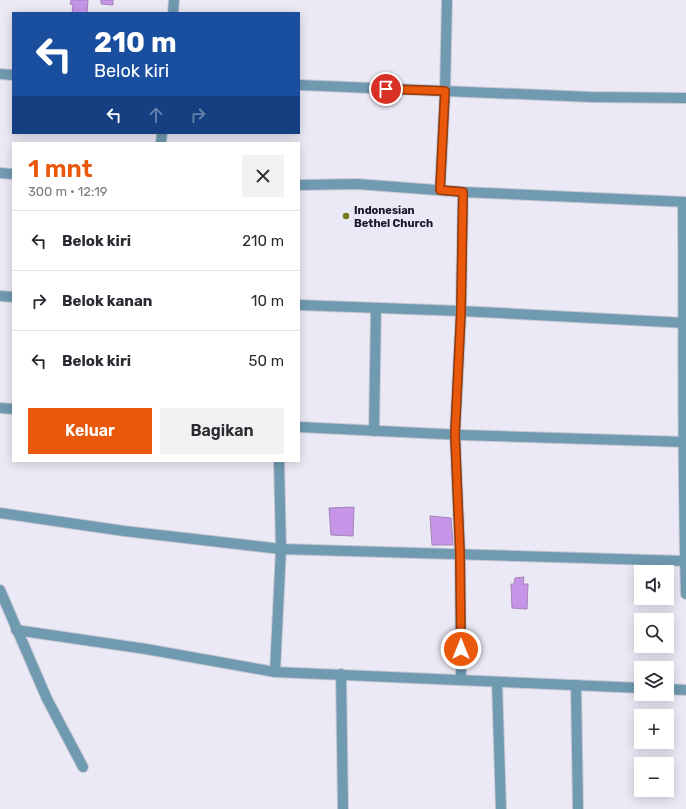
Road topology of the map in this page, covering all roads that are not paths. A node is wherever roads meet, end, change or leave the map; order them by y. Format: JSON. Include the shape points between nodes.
{"nodes":[{"id":1,"x":174,"y":0,"type":"edge"},
{"id":2,"x":447,"y":0,"type":"edge"},
{"id":3,"x":173,"y":12,"type":"edge"},
{"id":4,"x":0,"y":74,"type":"edge"},
{"id":5,"x":12,"y":75,"type":"edge"},
{"id":6,"x":300,"y":85,"type":"edge"},
{"id":7,"x":445,"y":91,"type":"junction"},
{"id":8,"x":686,"y":98,"type":"edge"},
{"id":9,"x":0,"y":173,"type":"edge"},
{"id":10,"x":12,"y":174,"type":"edge"},
{"id":11,"x":300,"y":185,"type":"edge"},
{"id":12,"x":440,"y":190,"type":"junction"},
{"id":13,"x":463,"y":192,"type":"junction"},
{"id":14,"x":684,"y":202,"type":"edge"},
{"id":15,"x":0,"y":296,"type":"edge"},
{"id":16,"x":12,"y":297,"type":"edge"},
{"id":17,"x":300,"y":305,"type":"edge"},
{"id":18,"x":376,"y":308,"type":"junction"},
{"id":19,"x":461,"y":311,"type":"junction"},
{"id":20,"x":685,"y":323,"type":"edge"},
{"id":21,"x":0,"y":408,"type":"edge"},
{"id":22,"x":12,"y":409,"type":"edge"},
{"id":23,"x":300,"y":427,"type":"edge"},
{"id":24,"x":374,"y":431,"type":"junction"},
{"id":25,"x":455,"y":434,"type":"junction"},
{"id":26,"x":684,"y":442,"type":"edge"},
{"id":27,"x":279,"y":462,"type":"edge"},
{"id":28,"x":0,"y":513,"type":"edge"},
{"id":29,"x":281,"y":549,"type":"junction"},
{"id":30,"x":460,"y":554,"type":"junction"},
{"id":31,"x":686,"y":561,"type":"edge"},
{"id":32,"x":686,"y":594,"type":"edge"},
{"id":33,"x":1,"y":596,"type":"edge"},
{"id":34,"x":16,"y":630,"type":"junction"},
{"id":35,"x":275,"y":672,"type":"junction"},
{"id":36,"x":342,"y":674,"type":"junction"},
{"id":37,"x":461,"y":680,"type":"junction"},
{"id":38,"x":496,"y":682,"type":"junction"},
{"id":39,"x":576,"y":685,"type":"junction"},
{"id":40,"x":634,"y":688,"type":"edge"},
{"id":41,"x":674,"y":689,"type":"edge"},
{"id":42,"x":686,"y":690,"type":"edge"},
{"id":43,"x":83,"y":767,"type":"dead end"},
{"id":44,"x":343,"y":809,"type":"edge"},
{"id":45,"x":501,"y":809,"type":"edge"},
{"id":46,"x":578,"y":809,"type":"edge"}],
"edges":[{"from":1,"to":3,"type":"street"},
{"from":2,"to":7,"type":"street"},
{"from":4,"to":5,"type":"street"},
{"from":6,"to":7,"type":"street"},
{"from":7,"to":8,"type":"street"},
{"from":7,"to":12,"type":"street"},
{"from":9,"to":10,"type":"street"},
{"from":11,"to":12,"type":"street","via":[[357,184]]},
{"from":12,"to":13,"type":"street"},
{"from":13,"to":14,"type":"street"},
{"from":13,"to":19,"type":"street"},
{"from":14,"to":20,"type":"street"},
{"from":15,"to":16,"type":"street"},
{"from":17,"to":18,"type":"street"},
{"from":18,"to":19,"type":"street"},
{"from":18,"to":24,"type":"street"},
{"from":19,"to":20,"type":"street"},
{"from":19,"to":25,"type":"street"},
{"from":20,"to":26,"type":"street"},
{"from":21,"to":22,"type":"street"},
{"from":23,"to":24,"type":"street"},
{"from":24,"to":25,"type":"street"},
{"from":25,"to":26,"type":"street"},
{"from":25,"to":30,"type":"street"},
{"from":26,"to":31,"type":"street"},
{"from":27,"to":29,"type":"street"},
{"from":28,"to":29,"type":"street","via":[[124,531]]},
{"from":29,"to":30,"type":"street"},
{"from":29,"to":35,"type":"street"},
{"from":30,"to":31,"type":"street"},
{"from":30,"to":37,"type":"street"},
{"from":31,"to":32,"type":"street"},
{"from":33,"to":34,"type":"street"},
{"from":34,"to":35,"type":"street","via":[[146,649]]},
{"from":34,"to":43,"type":"street"},
{"from":35,"to":36,"type":"street"},
{"from":36,"to":37,"type":"street"},
{"from":36,"to":44,"type":"street"},
{"from":37,"to":38,"type":"street"},
{"from":38,"to":39,"type":"street"},
{"from":38,"to":45,"type":"street"},
{"from":39,"to":40,"type":"street"},
{"from":39,"to":46,"type":"street"},
{"from":41,"to":42,"type":"street"}]}
